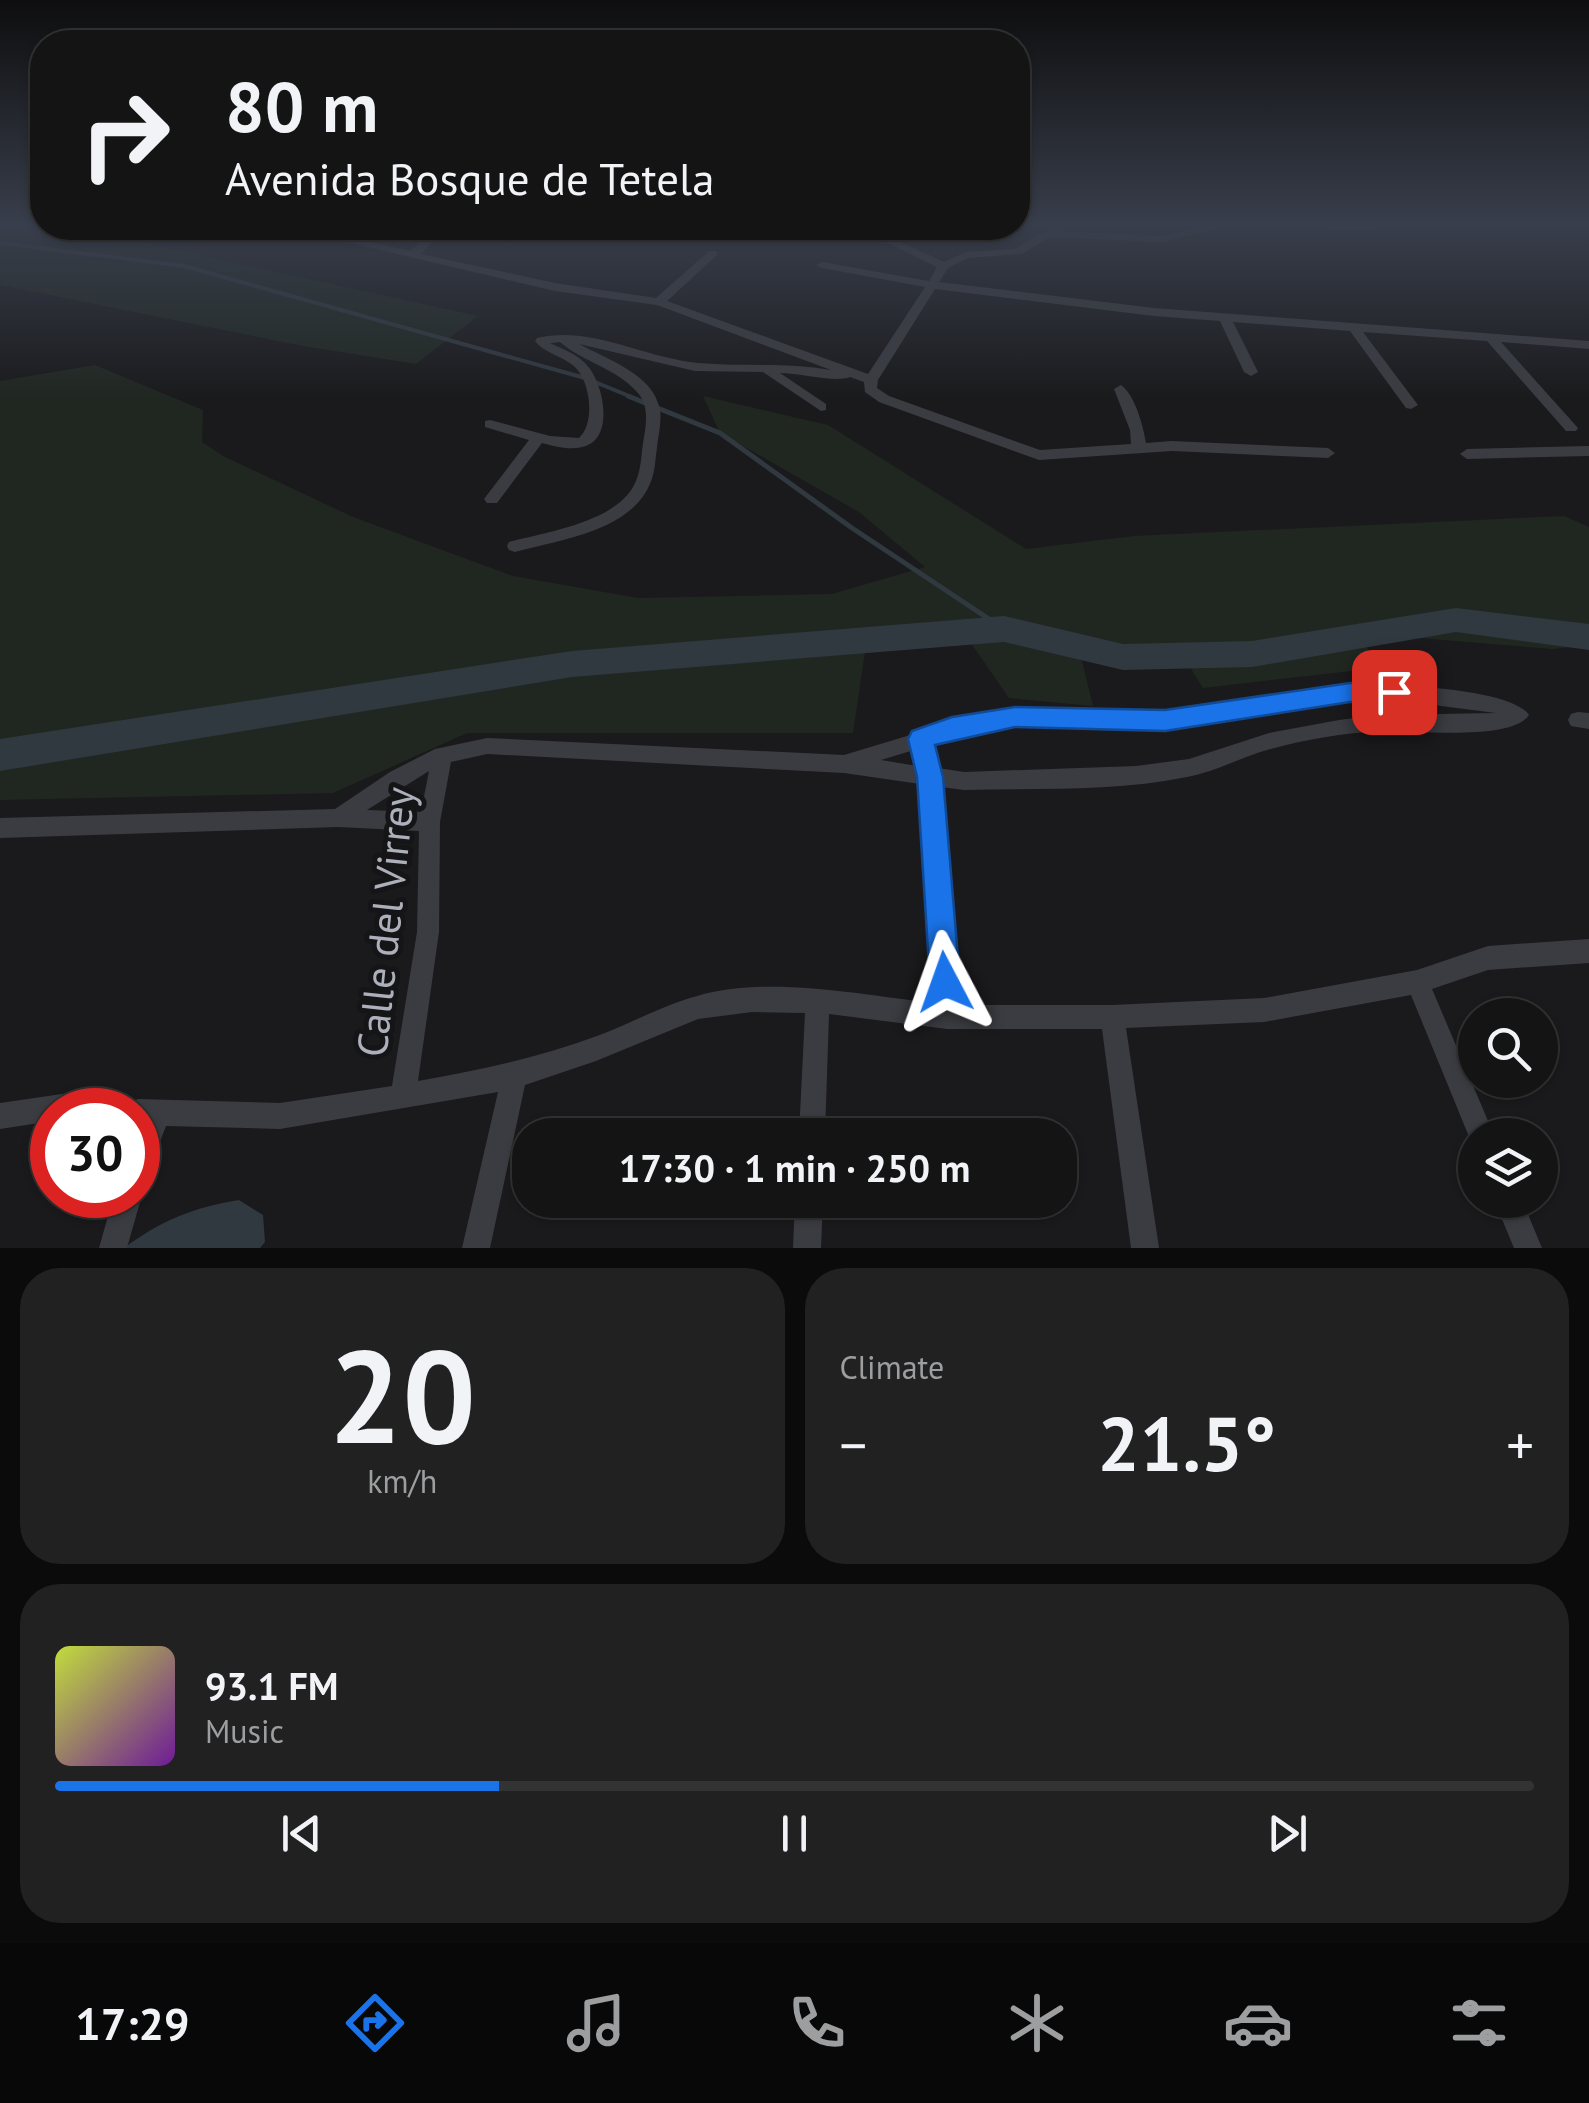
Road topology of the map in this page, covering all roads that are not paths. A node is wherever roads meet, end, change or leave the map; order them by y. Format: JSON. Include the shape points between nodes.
{"nodes":[{"id":1,"x":541,"y":284,"type":"edge"},
{"id":2,"x":679,"y":284,"type":"edge"},
{"id":3,"x":923,"y":284,"type":"edge"},
{"id":4,"x":932,"y":286,"type":"junction"},
{"id":5,"x":659,"y":302,"type":"junction"},
{"id":6,"x":1225,"y":318,"type":"junction"},
{"id":7,"x":1354,"y":328,"type":"junction"},
{"id":8,"x":562,"y":339,"type":"junction"},
{"id":9,"x":1493,"y":340,"type":"junction"},
{"id":10,"x":1589,"y":345,"type":"edge"},
{"id":11,"x":768,"y":370,"type":"junction"},
{"id":12,"x":1251,"y":372,"type":"dead end"},
{"id":13,"x":869,"y":383,"type":"junction"},
{"id":14,"x":1121,"y":388,"type":"dead end"},
{"id":15,"x":1411,"y":405,"type":"dead end"},
{"id":16,"x":822,"y":407,"type":"dead end"},
{"id":17,"x":490,"y":424,"type":"dead end"},
{"id":18,"x":1571,"y":428,"type":"dead end"},
{"id":19,"x":539,"y":437,"type":"junction"},
{"id":20,"x":1138,"y":447,"type":"junction"},
{"id":21,"x":1589,"y":451,"type":"edge"},
{"id":22,"x":1328,"y":453,"type":"dead end"},
{"id":23,"x":1467,"y":454,"type":"dead end"},
{"id":24,"x":492,"y":499,"type":"dead end"},
{"id":25,"x":515,"y":546,"type":"dead end"},
{"id":26,"x":921,"y":739,"type":"junction"},
{"id":27,"x":442,"y":755,"type":"junction"},
{"id":28,"x":844,"y":764,"type":"junction"},
{"id":29,"x":930,"y":777,"type":"junction"},
{"id":30,"x":338,"y":818,"type":"junction"},
{"id":31,"x":430,"y":822,"type":"junction"},
{"id":32,"x":0,"y":828,"type":"edge"},
{"id":33,"x":1589,"y":951,"type":"edge"},
{"id":34,"x":1417,"y":982,"type":"junction"},
{"id":35,"x":818,"y":1001,"type":"junction"},
{"id":36,"x":948,"y":1017,"type":"junction"},
{"id":37,"x":1112,"y":1017,"type":"junction"},
{"id":38,"x":514,"y":1076,"type":"junction"},
{"id":39,"x":402,"y":1097,"type":"junction"},
{"id":40,"x":30,"y":1112,"type":"edge"},
{"id":41,"x":160,"y":1112,"type":"edge"},
{"id":42,"x":0,"y":1116,"type":"edge"},
{"id":43,"x":813,"y":1118,"type":"edge"},
{"id":44,"x":1474,"y":1118,"type":"edge"},
{"id":45,"x":121,"y":1218,"type":"edge"},
{"id":46,"x":808,"y":1218,"type":"edge"},
{"id":47,"x":1516,"y":1218,"type":"edge"},
{"id":48,"x":113,"y":1248,"type":"edge"},
{"id":49,"x":476,"y":1248,"type":"edge"},
{"id":50,"x":807,"y":1248,"type":"edge"},
{"id":51,"x":1145,"y":1248,"type":"edge"},
{"id":52,"x":1528,"y":1248,"type":"edge"}],
"edges":[{"from":1,"to":5,"type":"street"},
{"from":2,"to":5,"type":"street"},
{"from":3,"to":4,"type":"street"},
{"from":4,"to":6,"type":"street"},
{"from":4,"to":13,"type":"street"},
{"from":5,"to":13,"type":"street"},
{"from":6,"to":7,"type":"street"},
{"from":6,"to":12,"type":"street"},
{"from":7,"to":9,"type":"street"},
{"from":7,"to":15,"type":"street"},
{"from":8,"to":11,"type":"street","via":[[694,367]]},
{"from":8,"to":19,"type":"street","via":[[541,342],[576,361],[588,376],[594,430],[584,442]]},
{"from":8,"to":25,"type":"street","via":[[628,375],[652,402],[645,478],[621,508]]},
{"from":9,"to":10,"type":"street"},
{"from":9,"to":18,"type":"street"},
{"from":11,"to":13,"type":"street"},
{"from":11,"to":16,"type":"street"},
{"from":13,"to":20,"type":"street","via":[[1039,455]]},
{"from":14,"to":20,"type":"street"},
{"from":17,"to":19,"type":"street"},
{"from":19,"to":24,"type":"street"},
{"from":20,"to":22,"type":"street"},
{"from":21,"to":23,"type":"street"},
{"from":26,"to":28,"type":"street"},
{"from":26,"to":29,"type":"street"},
{"from":26,"to":29,"type":"street","via":[[1015,717],[1165,720],[1350,692],[1454,699],[1519,715],[1470,724],[1339,728],[1270,741],[1189,768],[1136,775]]},
{"from":27,"to":28,"type":"street","via":[[486,746]]},
{"from":27,"to":30,"type":"street"},
{"from":27,"to":31,"type":"street","name":"Calle del Virrey"},
{"from":28,"to":29,"type":"street"},
{"from":29,"to":36,"type":"street"},
{"from":30,"to":31,"type":"street"},
{"from":30,"to":32,"type":"street"},
{"from":31,"to":39,"type":"street","name":"Calle del Virrey","via":[[428,932]]},
{"from":33,"to":34,"type":"street","via":[[1488,958]]},
{"from":34,"to":37,"type":"street","via":[[1264,1010]]},
{"from":34,"to":44,"type":"street"},
{"from":35,"to":36,"type":"street"},
{"from":35,"to":38,"type":"street","via":[[698,1007]]},
{"from":35,"to":43,"type":"street"},
{"from":36,"to":37,"type":"street"},
{"from":37,"to":51,"type":"street"},
{"from":38,"to":39,"type":"street"},
{"from":38,"to":49,"type":"street"},
{"from":39,"to":41,"type":"street","via":[[280,1116]]},
{"from":40,"to":42,"type":"street"},
{"from":45,"to":48,"type":"street"},
{"from":46,"to":50,"type":"street"},
{"from":47,"to":52,"type":"street"}]}
